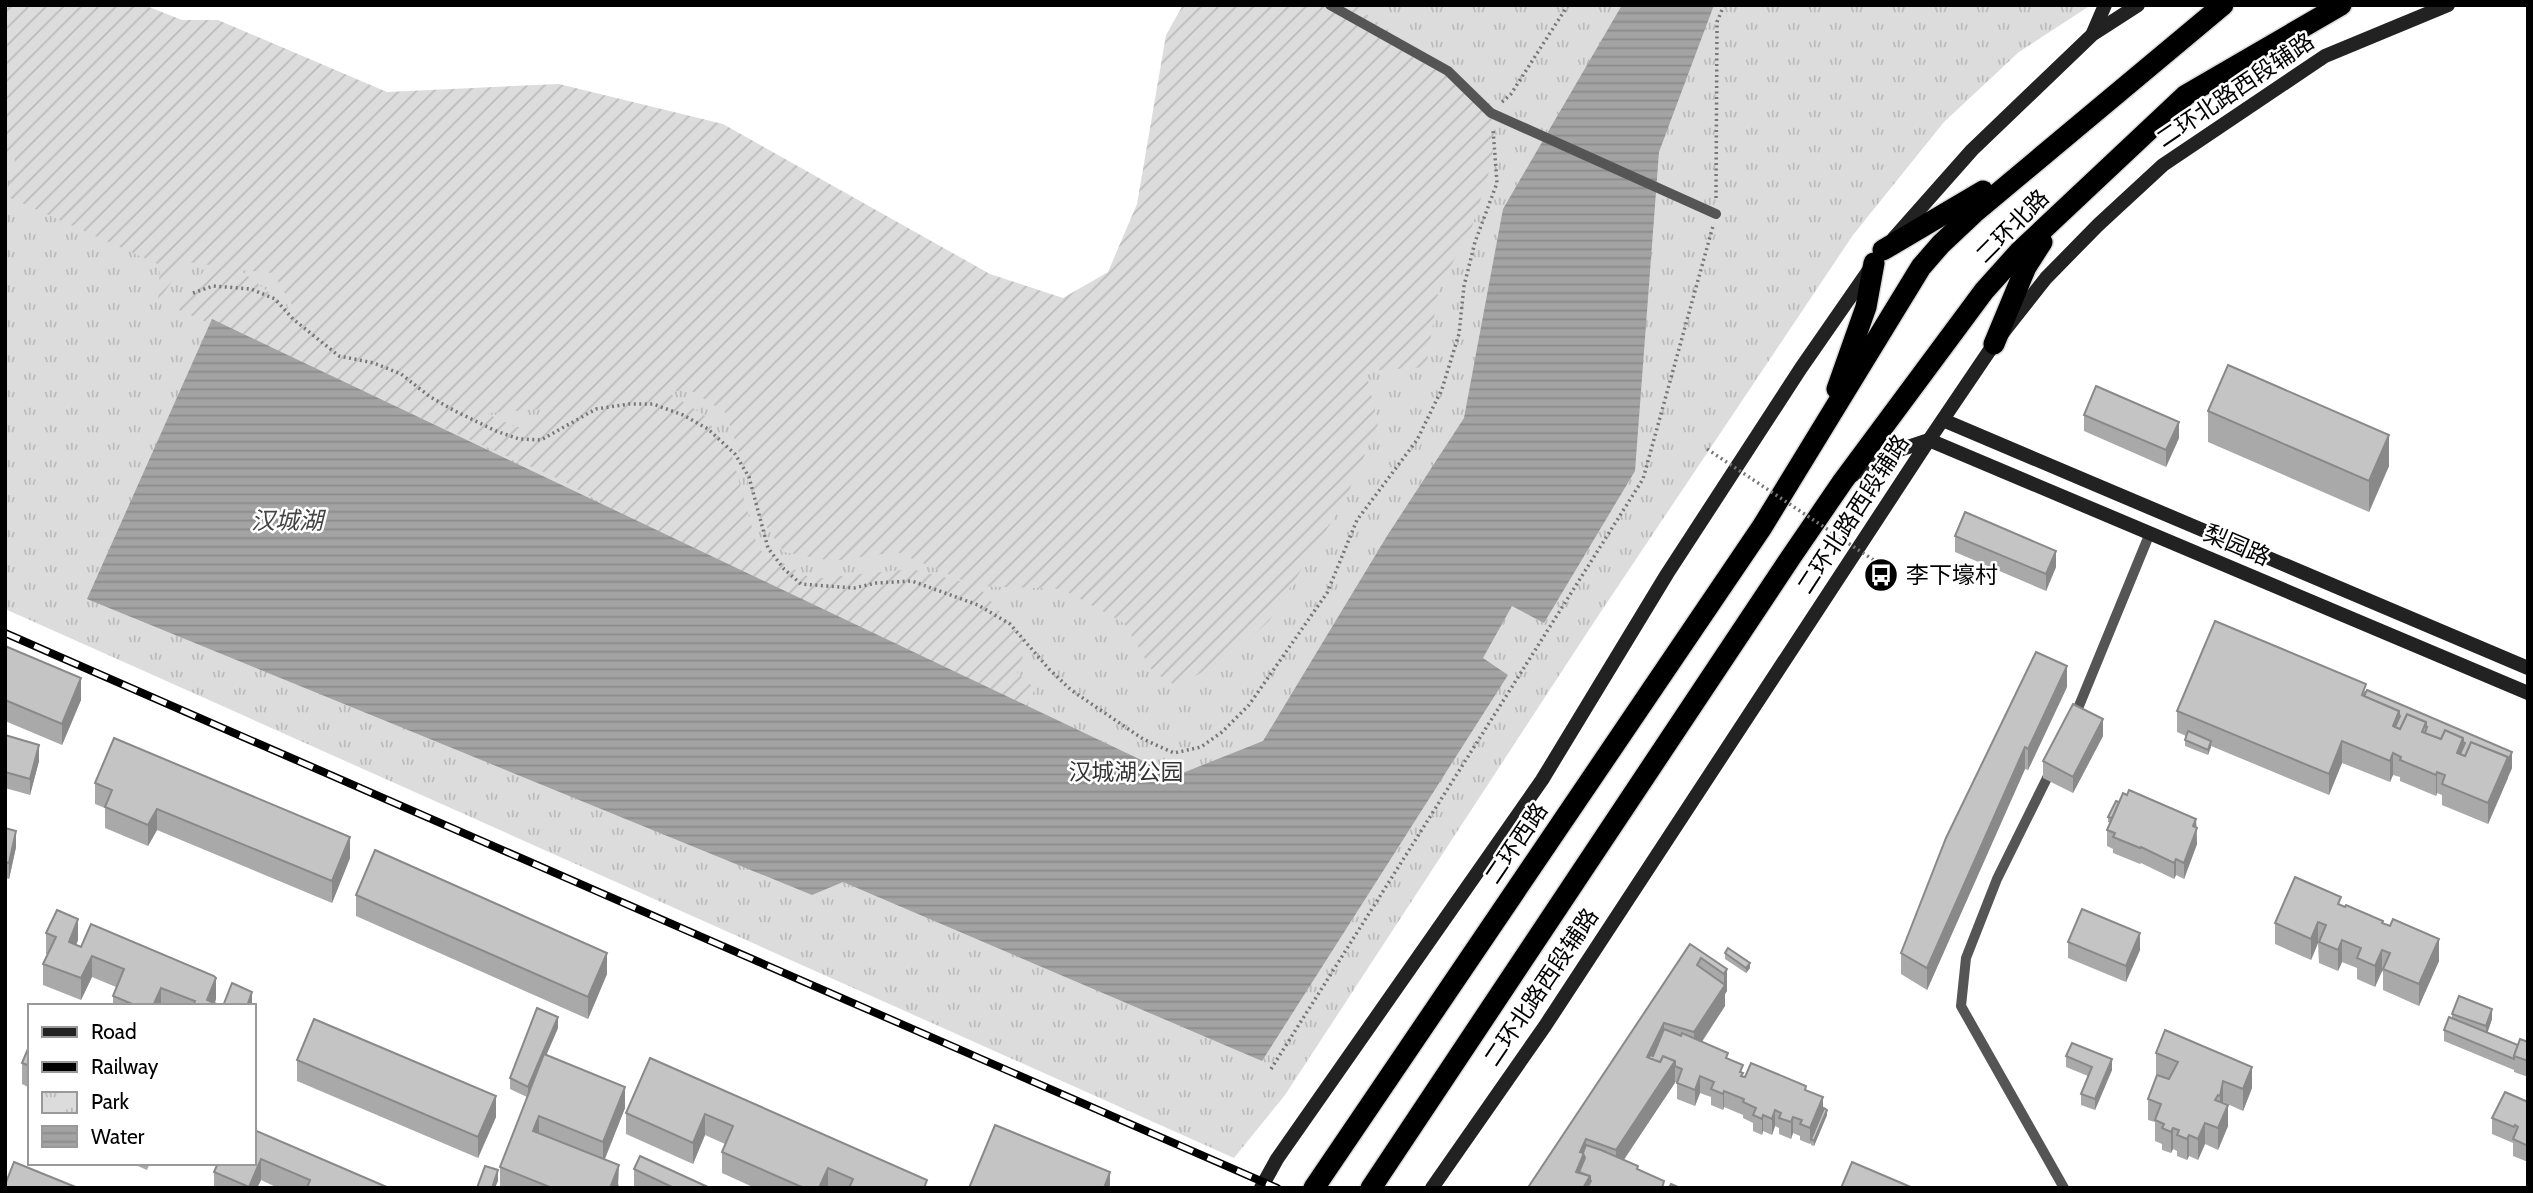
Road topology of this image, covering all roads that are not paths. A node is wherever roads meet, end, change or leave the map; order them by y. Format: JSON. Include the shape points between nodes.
{"nodes":[{"id":1,"x":1330,"y":5,"type":"edge"},
{"id":2,"x":2105,"y":5,"type":"edge"},
{"id":3,"x":2138,"y":5,"type":"edge"},
{"id":4,"x":2223,"y":5,"type":"edge"},
{"id":5,"x":2342,"y":5,"type":"edge"},
{"id":6,"x":2448,"y":5,"type":"edge"},
{"id":7,"x":2093,"y":33,"type":"junction"},
{"id":8,"x":2033,"y":162,"type":"junction"},
{"id":9,"x":1716,"y":214,"type":"road end"},
{"id":10,"x":2058,"y":217,"type":"junction"},
{"id":11,"x":1879,"y":257,"type":"junction"},
{"id":12,"x":1994,"y":344,"type":"junction"},
{"id":13,"x":1942,"y":420,"type":"junction"},
{"id":14,"x":1828,"y":422,"type":"junction"},
{"id":15,"x":1928,"y":440,"type":"junction"},
{"id":16,"x":1843,"y":481,"type":"junction"},
{"id":17,"x":1762,"y":527,"type":"joint"},
{"id":18,"x":2150,"y":533,"type":"junction"},
{"id":19,"x":2528,"y":667,"type":"edge"},
{"id":20,"x":2528,"y":693,"type":"edge"},
{"id":21,"x":2067,"y":734,"type":"edge"},
{"id":22,"x":2057,"y":760,"type":"edge"},
{"id":23,"x":1261,"y":1188,"type":"edge"},
{"id":24,"x":1314,"y":1188,"type":"edge"},
{"id":25,"x":1371,"y":1188,"type":"edge"},
{"id":26,"x":1432,"y":1188,"type":"edge"},
{"id":27,"x":2064,"y":1188,"type":"edge"}],
"edges":[{"from":1,"to":9,"type":"lane","via":[[1448,71],[1490,113]]},
{"from":2,"to":7,"type":"main road"},
{"from":3,"to":7,"type":"main road"},
{"from":4,"to":8,"type":"highway","name":"二环北路"},
{"from":5,"to":10,"type":"highway","name":"二环北路","via":[[2186,95]]},
{"from":6,"to":12,"type":"main road","name":"二环北路西段辅路","via":[[2325,56],[2162,165],[2046,278]]},
{"from":7,"to":11,"type":"main road","via":[[1972,150]]},
{"from":8,"to":11,"type":"highway"},
{"from":8,"to":14,"type":"highway","name":"二环北路","via":[[1921,267]]},
{"from":10,"to":12,"type":"highway","via":[[2026,267]]},
{"from":10,"to":16,"type":"highway","name":"二环北路","via":[[1984,291]]},
{"from":11,"to":14,"type":"highway"},
{"from":11,"to":23,"type":"main road","via":[[1667,574],[1542,780]]},
{"from":12,"to":13,"type":"main road","name":"二环北路西段辅路"},
{"from":13,"to":15,"type":"main road","name":"二环北路西段辅路"},
{"from":13,"to":19,"type":"main road","name":"梨园路"},
{"from":14,"to":17,"type":"highway","name":"二环北路"},
{"from":15,"to":16,"type":"main road","via":[[1874,462]]},
{"from":15,"to":18,"type":"main road","name":"梨园路"},
{"from":15,"to":26,"type":"main road","name":"二环北路西段辅路","via":[[1545,1026]]},
{"from":16,"to":25,"type":"highway","name":"二环北路"},
{"from":17,"to":24,"type":"highway","name":"二环西路"},
{"from":18,"to":20,"type":"main road","name":"梨园路"},
{"from":18,"to":21,"type":"lane"},
{"from":22,"to":27,"type":"lane","via":[[1992,890],[1966,958],[1961,1006]]}]}
